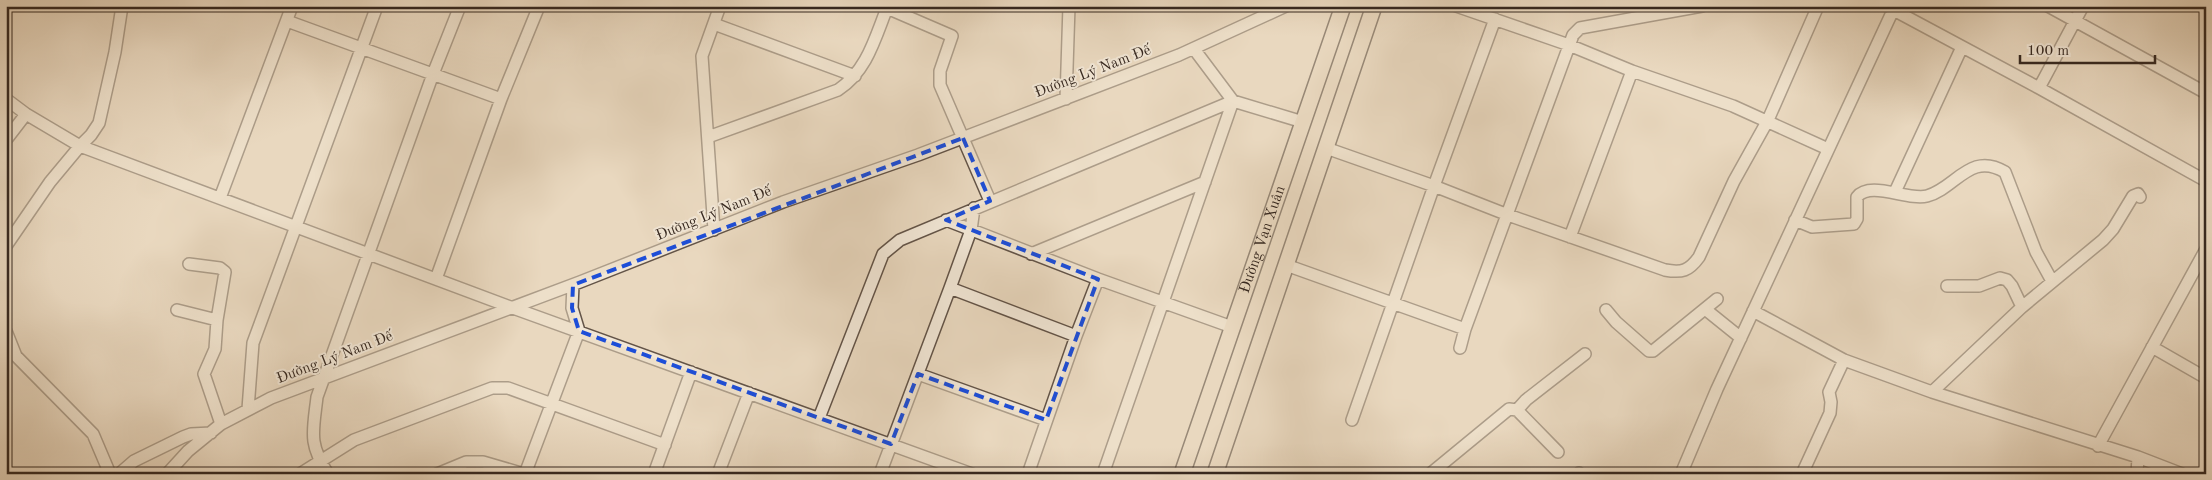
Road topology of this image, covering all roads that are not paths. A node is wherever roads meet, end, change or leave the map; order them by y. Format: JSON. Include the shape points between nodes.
{"nodes":[{"id":1,"x":122,"y":6,"type":"edge"},
{"id":2,"x":292,"y":6,"type":"edge"},
{"id":3,"x":377,"y":6,"type":"edge"},
{"id":4,"x":460,"y":6,"type":"edge"},
{"id":5,"x":539,"y":6,"type":"edge"},
{"id":6,"x":720,"y":6,"type":"edge"},
{"id":7,"x":1069,"y":6,"type":"edge"},
{"id":8,"x":1286,"y":6,"type":"edge"},
{"id":9,"x":1343,"y":6,"type":"edge"},
{"id":10,"x":1374,"y":6,"type":"edge"},
{"id":11,"x":1456,"y":6,"type":"edge"},
{"id":12,"x":1702,"y":6,"type":"edge"},
{"id":13,"x":1818,"y":6,"type":"edge"},
{"id":14,"x":2048,"y":6,"type":"edge"},
{"id":15,"x":2083,"y":6,"type":"edge"},
{"id":16,"x":1891,"y":7,"type":"edge"},
{"id":17,"x":892,"y":8,"type":"edge"},
{"id":18,"x":1495,"y":19,"type":"junction"},
{"id":19,"x":287,"y":21,"type":"junction"},
{"id":20,"x":2075,"y":22,"type":"junction"},
{"id":21,"x":714,"y":24,"type":"junction"},
{"id":22,"x":1569,"y":45,"type":"junction"},
{"id":23,"x":1962,"y":47,"type":"junction"},
{"id":24,"x":361,"y":48,"type":"junction"},
{"id":25,"x":1194,"y":49,"type":"junction"},
{"id":26,"x":1632,"y":71,"type":"junction"},
{"id":27,"x":433,"y":74,"type":"junction"},
{"id":28,"x":855,"y":76,"type":"junction"},
{"id":29,"x":2039,"y":88,"type":"junction"},
{"id":30,"x":2206,"y":93,"type":"edge"},
{"id":31,"x":6,"y":99,"type":"edge"},
{"id":32,"x":501,"y":99,"type":"junction"},
{"id":33,"x":1066,"y":99,"type":"junction"},
{"id":34,"x":1233,"y":100,"type":"junction"},
{"id":35,"x":26,"y":114,"type":"junction"},
{"id":36,"x":1768,"y":120,"type":"junction"},
{"id":37,"x":1303,"y":122,"type":"junction"},
{"id":38,"x":708,"y":137,"type":"junction"},
{"id":39,"x":963,"y":138,"type":"junction"},
{"id":40,"x":6,"y":140,"type":"edge"},
{"id":41,"x":80,"y":146,"type":"junction"},
{"id":42,"x":1326,"y":148,"type":"junction"},
{"id":43,"x":1828,"y":149,"type":"junction"},
{"id":44,"x":2206,"y":181,"type":"edge"},
{"id":45,"x":1205,"y":182,"type":"junction"},
{"id":46,"x":1434,"y":186,"type":"junction"},
{"id":47,"x":1895,"y":192,"type":"junction"},
{"id":48,"x":2140,"y":197,"type":"dead end"},
{"id":49,"x":220,"y":198,"type":"junction"},
{"id":50,"x":990,"y":201,"type":"junction"},
{"id":51,"x":974,"y":208,"type":"junction"},
{"id":52,"x":1508,"y":215,"type":"junction"},
{"id":53,"x":946,"y":220,"type":"junction"},
{"id":54,"x":1795,"y":220,"type":"junction"},
{"id":55,"x":297,"y":227,"type":"junction"},
{"id":56,"x":714,"y":230,"type":"junction"},
{"id":57,"x":970,"y":230,"type":"junction"},
{"id":58,"x":1570,"y":237,"type":"junction"},
{"id":59,"x":6,"y":246,"type":"edge"},
{"id":60,"x":2206,"y":250,"type":"edge"},
{"id":61,"x":368,"y":254,"type":"junction"},
{"id":62,"x":1031,"y":254,"type":"junction"},
{"id":63,"x":189,"y":264,"type":"dead end"},
{"id":64,"x":1286,"y":265,"type":"junction"},
{"id":65,"x":436,"y":279,"type":"junction"},
{"id":66,"x":1098,"y":279,"type":"junction"},
{"id":67,"x":2052,"y":281,"type":"junction"},
{"id":68,"x":573,"y":285,"type":"junction"},
{"id":69,"x":1947,"y":286,"type":"dead end"},
{"id":70,"x":950,"y":288,"type":"junction"},
{"id":71,"x":1717,"y":299,"type":"dead end"},
{"id":72,"x":1162,"y":303,"type":"junction"},
{"id":73,"x":1393,"y":303,"type":"junction"},
{"id":74,"x":2022,"y":307,"type":"junction"},
{"id":75,"x":512,"y":308,"type":"junction"},
{"id":76,"x":1705,"y":309,"type":"junction"},
{"id":77,"x":177,"y":310,"type":"dead end"},
{"id":78,"x":1606,"y":310,"type":"dead end"},
{"id":79,"x":1753,"y":311,"type":"junction"},
{"id":80,"x":217,"y":320,"type":"junction"},
{"id":81,"x":1232,"y":327,"type":"junction"},
{"id":82,"x":1465,"y":329,"type":"junction"},
{"id":83,"x":6,"y":331,"type":"edge"},
{"id":84,"x":579,"y":331,"type":"junction"},
{"id":85,"x":1076,"y":336,"type":"junction"},
{"id":86,"x":1741,"y":338,"type":"junction"},
{"id":87,"x":2152,"y":347,"type":"junction"},
{"id":88,"x":1460,"y":348,"type":"dead end"},
{"id":89,"x":1585,"y":354,"type":"dead end"},
{"id":90,"x":1844,"y":360,"type":"junction"},
{"id":91,"x":691,"y":372,"type":"junction"},
{"id":92,"x":918,"y":374,"type":"junction"},
{"id":93,"x":323,"y":378,"type":"junction"},
{"id":94,"x":2206,"y":378,"type":"edge"},
{"id":95,"x":1932,"y":392,"type":"junction"},
{"id":96,"x":749,"y":393,"type":"junction"},
{"id":97,"x":550,"y":404,"type":"junction"},
{"id":98,"x":248,"y":409,"type":"junction"},
{"id":99,"x":1517,"y":410,"type":"junction"},
{"id":100,"x":819,"y":418,"type":"junction"},
{"id":101,"x":1046,"y":420,"type":"junction"},
{"id":102,"x":1352,"y":420,"type":"dead end"},
{"id":103,"x":221,"y":424,"type":"junction"},
{"id":104,"x":210,"y":433,"type":"junction"},
{"id":105,"x":890,"y":444,"type":"junction"},
{"id":106,"x":665,"y":445,"type":"junction"},
{"id":107,"x":2098,"y":446,"type":"junction"},
{"id":108,"x":1558,"y":452,"type":"dead end"},
{"id":109,"x":2138,"y":457,"type":"junction"},
{"id":110,"x":320,"y":461,"type":"junction"},
{"id":111,"x":1684,"y":472,"type":"edge"},
{"id":112,"x":110,"y":474,"type":"edge"},
{"id":113,"x":118,"y":474,"type":"edge"},
{"id":114,"x":168,"y":474,"type":"edge"},
{"id":115,"x":300,"y":474,"type":"edge"},
{"id":116,"x":328,"y":474,"type":"edge"},
{"id":117,"x":436,"y":474,"type":"edge"},
{"id":118,"x":525,"y":474,"type":"edge"},
{"id":119,"x":654,"y":474,"type":"edge"},
{"id":120,"x":718,"y":474,"type":"edge"},
{"id":121,"x":880,"y":474,"type":"edge"},
{"id":122,"x":972,"y":474,"type":"edge"},
{"id":123,"x":1028,"y":474,"type":"edge"},
{"id":124,"x":1103,"y":474,"type":"edge"},
{"id":125,"x":1182,"y":474,"type":"edge"},
{"id":126,"x":1215,"y":474,"type":"edge"},
{"id":127,"x":1430,"y":474,"type":"edge"},
{"id":128,"x":1802,"y":474,"type":"edge"},
{"id":129,"x":2137,"y":474,"type":"edge"},
{"id":130,"x":2182,"y":474,"type":"edge"}],
"edges":[{"from":1,"to":41,"type":"street","via":[[102,114],[92,136]]},
{"from":2,"to":19,"type":"street"},
{"from":3,"to":24,"type":"street"},
{"from":4,"to":27,"type":"street"},
{"from":5,"to":32,"type":"street"},
{"from":6,"to":21,"type":"street"},
{"from":7,"to":33,"type":"street"},
{"from":8,"to":25,"type":"street","name":"Đường Lý Nam Đế"},
{"from":9,"to":37,"type":"main road","name":"Đường Vạn Xuân"},
{"from":10,"to":42,"type":"main road","name":"Đường Vạn Xuân"},
{"from":11,"to":18,"type":"street"},
{"from":12,"to":22,"type":"street","via":[[1580,28]]},
{"from":13,"to":36,"type":"street"},
{"from":14,"to":20,"type":"street"},
{"from":15,"to":20,"type":"street"},
{"from":16,"to":23,"type":"street"},
{"from":16,"to":43,"type":"street"},
{"from":17,"to":28,"type":"street"},
{"from":17,"to":39,"type":"street","via":[[952,36],[938,78]]},
{"from":18,"to":22,"type":"street"},
{"from":18,"to":46,"type":"street"},
{"from":19,"to":24,"type":"street"},
{"from":19,"to":49,"type":"street"},
{"from":20,"to":29,"type":"street"},
{"from":20,"to":30,"type":"street"},
{"from":21,"to":28,"type":"street"},
{"from":21,"to":38,"type":"street","via":[[702,56]]},
{"from":22,"to":26,"type":"street"},
{"from":22,"to":52,"type":"street"},
{"from":23,"to":29,"type":"street"},
{"from":23,"to":47,"type":"street"},
{"from":24,"to":27,"type":"street"},
{"from":24,"to":55,"type":"street"},
{"from":25,"to":33,"type":"street","name":"Đường Lý Nam Đế"},
{"from":25,"to":34,"type":"street"},
{"from":26,"to":36,"type":"street"},
{"from":26,"to":58,"type":"street"},
{"from":27,"to":32,"type":"street"},
{"from":27,"to":61,"type":"street"},
{"from":28,"to":38,"type":"street","via":[[838,90]]},
{"from":29,"to":44,"type":"street"},
{"from":31,"to":35,"type":"street"},
{"from":32,"to":65,"type":"street"},
{"from":33,"to":39,"type":"street","name":"Đường Lý Nam Đế"},
{"from":34,"to":37,"type":"street"},
{"from":34,"to":45,"type":"street"},
{"from":34,"to":50,"type":"street"},
{"from":35,"to":40,"type":"street"},
{"from":35,"to":41,"type":"street"},
{"from":36,"to":43,"type":"street"},
{"from":36,"to":58,"type":"street","via":[[1692,267],[1678,272],[1665,270]]},
{"from":37,"to":81,"type":"main road","name":"Đường Vạn Xuân"},
{"from":38,"to":56,"type":"street"},
{"from":39,"to":50,"type":"street"},
{"from":39,"to":56,"type":"street","name":"Đường Lý Nam Đế"},
{"from":41,"to":49,"type":"street"},
{"from":41,"to":59,"type":"street","via":[[50,182]]},
{"from":42,"to":46,"type":"street"},
{"from":42,"to":64,"type":"main road","name":"Đường Vạn Xuân"},
{"from":43,"to":54,"type":"street"},
{"from":45,"to":62,"type":"street"},
{"from":45,"to":72,"type":"street"},
{"from":46,"to":52,"type":"street"},
{"from":46,"to":73,"type":"street"},
{"from":47,"to":54,"type":"street","via":[[1859,194],[1854,224],[1812,227]]},
{"from":47,"to":67,"type":"street","via":[[1913,198],[1928,196],[1972,169],[1987,164],[1996,166],[2006,172],[2036,252]]},
{"from":48,"to":67,"type":"street","via":[[2138,194],[2133,196],[2113,229]]},
{"from":49,"to":55,"type":"street"},
{"from":50,"to":51,"type":"street"},
{"from":51,"to":53,"type":"street"},
{"from":51,"to":57,"type":"street"},
{"from":52,"to":58,"type":"street"},
{"from":52,"to":82,"type":"street"},
{"from":53,"to":57,"type":"street"},
{"from":53,"to":100,"type":"street","via":[[900,240],[883,254]]},
{"from":54,"to":79,"type":"street"},
{"from":55,"to":61,"type":"street"},
{"from":55,"to":98,"type":"street","via":[[253,343]]},
{"from":56,"to":68,"type":"street","name":"Đường Lý Nam Đế"},
{"from":57,"to":62,"type":"street"},
{"from":57,"to":70,"type":"street"},
{"from":60,"to":87,"type":"street"},
{"from":61,"to":65,"type":"street"},
{"from":61,"to":93,"type":"street"},
{"from":62,"to":66,"type":"street"},
{"from":63,"to":80,"type":"street","via":[[220,268],[225,272]]},
{"from":64,"to":73,"type":"street"},
{"from":64,"to":126,"type":"main road","name":"Đường Vạn Xuân"},
{"from":65,"to":75,"type":"street"},
{"from":66,"to":72,"type":"street"},
{"from":66,"to":85,"type":"street"},
{"from":67,"to":74,"type":"street"},
{"from":68,"to":75,"type":"street","name":"Đường Lý Nam Đế"},
{"from":68,"to":84,"type":"street","via":[[572,308]]},
{"from":69,"to":74,"type":"street","via":[[1979,286],[2000,278],[2012,286]]},
{"from":70,"to":85,"type":"street"},
{"from":70,"to":92,"type":"street"},
{"from":71,"to":76,"type":"street"},
{"from":72,"to":81,"type":"street"},
{"from":72,"to":124,"type":"street"},
{"from":73,"to":82,"type":"street"},
{"from":73,"to":102,"type":"street"},
{"from":74,"to":95,"type":"street"},
{"from":75,"to":84,"type":"street"},
{"from":75,"to":93,"type":"street","name":"Đường Lý Nam Đế"},
{"from":76,"to":78,"type":"street","via":[[1650,351]]},
{"from":76,"to":86,"type":"street"},
{"from":77,"to":80,"type":"street"},
{"from":79,"to":86,"type":"street"},
{"from":79,"to":90,"type":"street"},
{"from":80,"to":103,"type":"street","via":[[215,349],[204,374]]},
{"from":81,"to":125,"type":"main road","name":"Đường Vạn Xuân"},
{"from":82,"to":88,"type":"street"},
{"from":83,"to":112,"type":"street","via":[[16,356],[93,434]]},
{"from":84,"to":91,"type":"street"},
{"from":84,"to":97,"type":"street"},
{"from":85,"to":101,"type":"street"},
{"from":86,"to":111,"type":"street"},
{"from":87,"to":94,"type":"street"},
{"from":87,"to":107,"type":"street"},
{"from":89,"to":99,"type":"street"},
{"from":90,"to":95,"type":"street"},
{"from":90,"to":128,"type":"street","via":[[1828,392],[1830,413]]},
{"from":91,"to":96,"type":"street"},
{"from":91,"to":106,"type":"street"},
{"from":92,"to":101,"type":"street"},
{"from":92,"to":105,"type":"street"},
{"from":93,"to":98,"type":"street","name":"Đường Lý Nam Đế"},
{"from":93,"to":110,"type":"street","via":[[317,397],[312,441]]},
{"from":95,"to":107,"type":"street"},
{"from":96,"to":100,"type":"street"},
{"from":96,"to":120,"type":"street"},
{"from":97,"to":106,"type":"street"},
{"from":97,"to":110,"type":"street","via":[[508,388],[492,388],[354,440]]},
{"from":97,"to":118,"type":"street"},
{"from":98,"to":103,"type":"street","name":"Đường Lý Nam Đế"},
{"from":99,"to":108,"type":"street"},
{"from":99,"to":127,"type":"street","via":[[1505,411]]},
{"from":100,"to":105,"type":"street"},
{"from":101,"to":123,"type":"street"},
{"from":103,"to":104,"type":"street","name":"Đường Lý Nam Đế"},
{"from":104,"to":113,"type":"street","via":[[184,437],[128,465]]},
{"from":104,"to":114,"type":"street","name":"Đường Lý Nam Đế"},
{"from":105,"to":121,"type":"street"},
{"from":105,"to":122,"type":"street"},
{"from":106,"to":119,"type":"street"},
{"from":107,"to":109,"type":"street"},
{"from":109,"to":129,"type":"street"},
{"from":109,"to":130,"type":"street"},
{"from":110,"to":115,"type":"street"},
{"from":110,"to":116,"type":"street"},
{"from":117,"to":118,"type":"street","via":[[466,462],[483,462]]}]}
